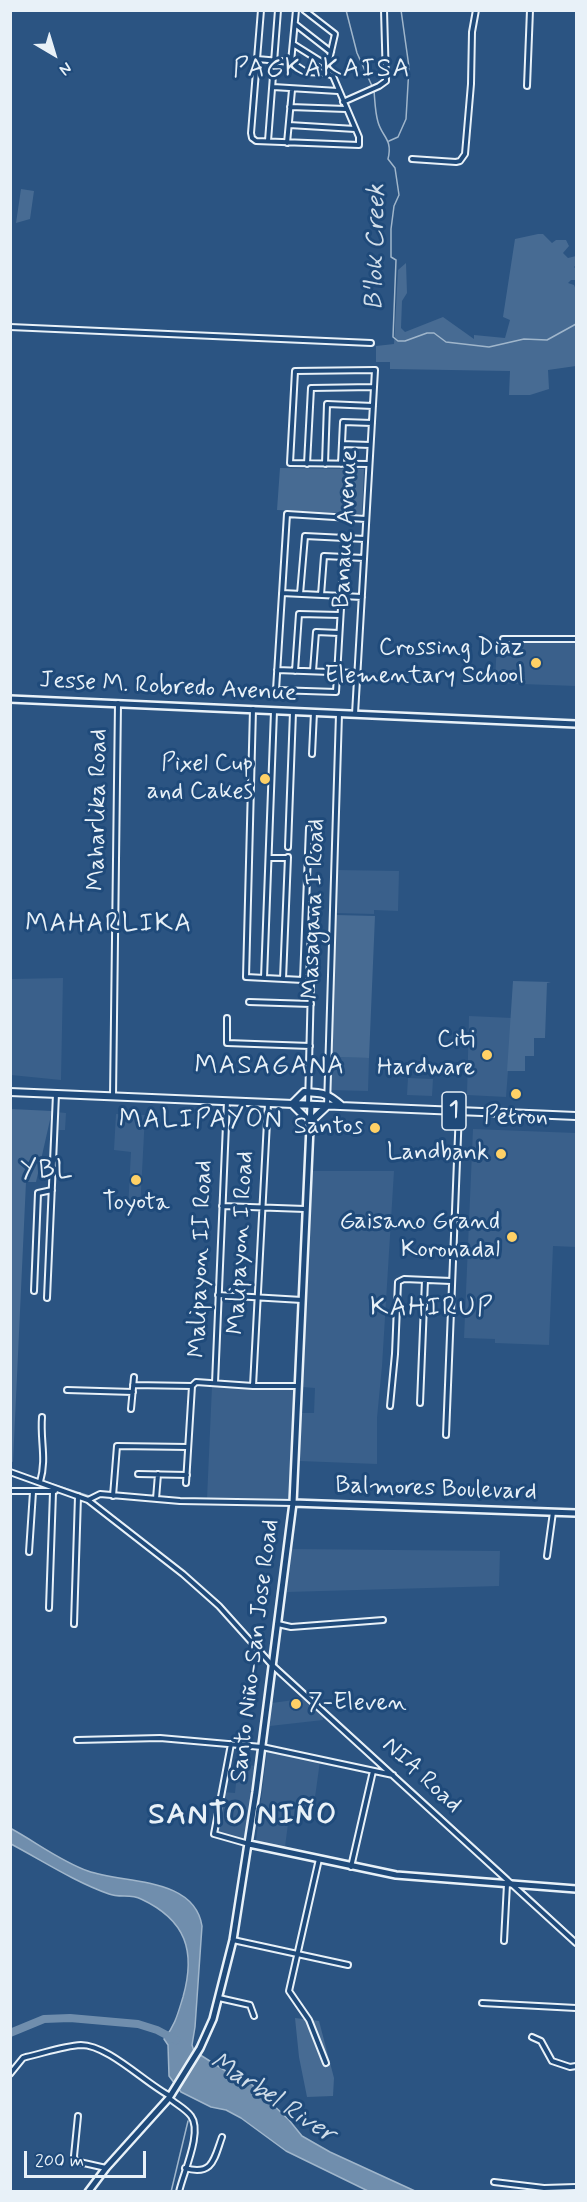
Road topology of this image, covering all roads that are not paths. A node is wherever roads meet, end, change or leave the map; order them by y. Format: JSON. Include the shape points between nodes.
{"nodes":[{"id":1,"x":261,"y":10,"type":"edge"},
{"id":2,"x":278,"y":10,"type":"edge"},
{"id":3,"x":296,"y":10,"type":"edge"},
{"id":4,"x":304,"y":10,"type":"edge"},
{"id":5,"x":384,"y":10,"type":"edge"},
{"id":6,"x":476,"y":10,"type":"edge"},
{"id":7,"x":530,"y":10,"type":"edge"},
{"id":8,"x":295,"y":24,"type":"junction"},
{"id":9,"x":293,"y":44,"type":"junction"},
{"id":10,"x":331,"y":51,"type":"junction"},
{"id":11,"x":257,"y":59,"type":"junction"},
{"id":12,"x":275,"y":61,"type":"junction"},
{"id":13,"x":291,"y":62,"type":"junction"},
{"id":14,"x":328,"y":66,"type":"junction"},
{"id":15,"x":326,"y":73,"type":"junction"},
{"id":16,"x":527,"y":86,"type":"dead end"},
{"id":17,"x":273,"y":87,"type":"junction"},
{"id":18,"x":292,"y":89,"type":"junction"},
{"id":19,"x":338,"y":91,"type":"junction"},
{"id":20,"x":343,"y":102,"type":"junction"},
{"id":21,"x":290,"y":107,"type":"junction"},
{"id":22,"x":346,"y":109,"type":"junction"},
{"id":23,"x":289,"y":125,"type":"junction"},
{"id":24,"x":355,"y":129,"type":"junction"},
{"id":25,"x":268,"y":141,"type":"junction"},
{"id":26,"x":287,"y":143,"type":"junction"},
{"id":27,"x":412,"y":159,"type":"dead end"},
{"id":28,"x":10,"y":327,"type":"edge"},
{"id":29,"x":371,"y":343,"type":"dead end"},
{"id":30,"x":374,"y":387,"type":"junction"},
{"id":31,"x":373,"y":406,"type":"junction"},
{"id":32,"x":372,"y":423,"type":"junction"},
{"id":33,"x":342,"y":444,"type":"junction"},
{"id":34,"x":370,"y":445,"type":"junction"},
{"id":35,"x":307,"y":464,"type":"junction"},
{"id":36,"x":325,"y":464,"type":"junction"},
{"id":37,"x":341,"y":464,"type":"junction"},
{"id":38,"x":369,"y":464,"type":"junction"},
{"id":39,"x":366,"y":519,"type":"junction"},
{"id":40,"x":365,"y":539,"type":"junction"},
{"id":41,"x":344,"y":557,"type":"junction"},
{"id":42,"x":364,"y":558,"type":"junction"},
{"id":43,"x":282,"y":593,"type":"junction"},
{"id":44,"x":300,"y":594,"type":"junction"},
{"id":45,"x":321,"y":595,"type":"junction"},
{"id":46,"x":342,"y":596,"type":"junction"},
{"id":47,"x":362,"y":597,"type":"junction"},
{"id":48,"x":340,"y":615,"type":"junction"},
{"id":49,"x":339,"y":633,"type":"junction"},
{"id":50,"x":503,"y":639,"type":"dead end"},
{"id":51,"x":576,"y":639,"type":"edge"},
{"id":52,"x":277,"y":670,"type":"junction"},
{"id":53,"x":295,"y":671,"type":"junction"},
{"id":54,"x":313,"y":671,"type":"junction"},
{"id":55,"x":337,"y":672,"type":"junction"},
{"id":56,"x":357,"y":673,"type":"junction"},
{"id":57,"x":10,"y":699,"type":"edge"},
{"id":58,"x":118,"y":703,"type":"junction"},
{"id":59,"x":253,"y":710,"type":"junction"},
{"id":60,"x":274,"y":710,"type":"junction"},
{"id":61,"x":292,"y":711,"type":"junction"},
{"id":62,"x":314,"y":712,"type":"junction"},
{"id":63,"x":339,"y":714,"type":"junction"},
{"id":64,"x":355,"y":714,"type":"junction"},
{"id":65,"x":576,"y":724,"type":"edge"},
{"id":66,"x":312,"y":754,"type":"dead end"},
{"id":67,"x":309,"y":828,"type":"dead end"},
{"id":68,"x":288,"y":847,"type":"dead end"},
{"id":69,"x":268,"y":858,"type":"junction"},
{"id":70,"x":264,"y":978,"type":"junction"},
{"id":71,"x":283,"y":979,"type":"junction"},
{"id":72,"x":303,"y":980,"type":"junction"},
{"id":73,"x":249,"y":1002,"type":"dead end"},
{"id":74,"x":311,"y":1004,"type":"junction"},
{"id":75,"x":227,"y":1018,"type":"dead end"},
{"id":76,"x":310,"y":1046,"type":"junction"},
{"id":77,"x":10,"y":1092,"type":"edge"},
{"id":78,"x":308,"y":1092,"type":"junction"},
{"id":79,"x":327,"y":1093,"type":"junction"},
{"id":80,"x":56,"y":1094,"type":"junction"},
{"id":81,"x":113,"y":1097,"type":"junction"},
{"id":82,"x":227,"y":1101,"type":"junction"},
{"id":83,"x":268,"y":1103,"type":"junction"},
{"id":84,"x":292,"y":1104,"type":"junction"},
{"id":85,"x":309,"y":1105,"type":"junction"},
{"id":86,"x":327,"y":1106,"type":"junction"},
{"id":87,"x":343,"y":1106,"type":"junction"},
{"id":88,"x":459,"y":1112,"type":"junction"},
{"id":89,"x":576,"y":1116,"type":"edge"},
{"id":90,"x":310,"y":1122,"type":"junction"},
{"id":91,"x":52,"y":1190,"type":"junction"},
{"id":92,"x":222,"y":1206,"type":"junction"},
{"id":93,"x":262,"y":1208,"type":"junction"},
{"id":94,"x":305,"y":1209,"type":"junction"},
{"id":95,"x":424,"y":1280,"type":"junction"},
{"id":96,"x":451,"y":1281,"type":"junction"},
{"id":97,"x":34,"y":1291,"type":"dead end"},
{"id":98,"x":218,"y":1295,"type":"junction"},
{"id":99,"x":257,"y":1297,"type":"junction"},
{"id":100,"x":47,"y":1298,"type":"dead end"},
{"id":101,"x":302,"y":1300,"type":"junction"},
{"id":102,"x":134,"y":1377,"type":"dead end"},
{"id":103,"x":215,"y":1383,"type":"junction"},
{"id":104,"x":133,"y":1385,"type":"junction"},
{"id":105,"x":192,"y":1386,"type":"junction"},
{"id":106,"x":253,"y":1386,"type":"junction"},
{"id":107,"x":298,"y":1386,"type":"junction"},
{"id":108,"x":68,"y":1390,"type":"dead end"},
{"id":109,"x":133,"y":1392,"type":"junction"},
{"id":110,"x":420,"y":1404,"type":"dead end"},
{"id":111,"x":390,"y":1406,"type":"dead end"},
{"id":112,"x":132,"y":1409,"type":"dead end"},
{"id":113,"x":42,"y":1418,"type":"dead end"},
{"id":114,"x":446,"y":1435,"type":"dead end"},
{"id":115,"x":189,"y":1447,"type":"junction"},
{"id":116,"x":10,"y":1472,"type":"edge"},
{"id":117,"x":138,"y":1474,"type":"dead end"},
{"id":118,"x":158,"y":1474,"type":"junction"},
{"id":119,"x":187,"y":1474,"type":"junction"},
{"id":120,"x":41,"y":1480,"type":"junction"},
{"id":121,"x":186,"y":1483,"type":"dead end"},
{"id":122,"x":10,"y":1491,"type":"edge"},
{"id":123,"x":63,"y":1491,"type":"junction"},
{"id":124,"x":33,"y":1492,"type":"junction"},
{"id":125,"x":53,"y":1492,"type":"junction"},
{"id":126,"x":78,"y":1496,"type":"junction"},
{"id":127,"x":113,"y":1496,"type":"junction"},
{"id":128,"x":156,"y":1499,"type":"junction"},
{"id":129,"x":88,"y":1500,"type":"junction"},
{"id":130,"x":293,"y":1503,"type":"junction"},
{"id":131,"x":553,"y":1512,"type":"junction"},
{"id":132,"x":576,"y":1513,"type":"edge"},
{"id":133,"x":29,"y":1552,"type":"dead end"},
{"id":134,"x":547,"y":1556,"type":"dead end"},
{"id":135,"x":50,"y":1608,"type":"dead end"},
{"id":136,"x":383,"y":1620,"type":"dead end"},
{"id":137,"x":74,"y":1624,"type":"dead end"},
{"id":138,"x":278,"y":1624,"type":"junction"},
{"id":139,"x":272,"y":1665,"type":"junction"},
{"id":140,"x":77,"y":1740,"type":"dead end"},
{"id":141,"x":231,"y":1744,"type":"junction"},
{"id":142,"x":262,"y":1747,"type":"junction"},
{"id":143,"x":373,"y":1771,"type":"junction"},
{"id":144,"x":394,"y":1775,"type":"junction"},
{"id":145,"x":249,"y":1844,"type":"junction"},
{"id":146,"x":319,"y":1859,"type":"junction"},
{"id":147,"x":351,"y":1867,"type":"junction"},
{"id":148,"x":509,"y":1884,"type":"junction"},
{"id":149,"x":576,"y":1888,"type":"edge"},
{"id":150,"x":232,"y":1940,"type":"junction"},
{"id":151,"x":504,"y":1941,"type":"dead end"},
{"id":152,"x":576,"y":1943,"type":"edge"},
{"id":153,"x":297,"y":1954,"type":"junction"},
{"id":154,"x":348,"y":1965,"type":"dead end"},
{"id":155,"x":219,"y":1998,"type":"junction"},
{"id":156,"x":482,"y":2003,"type":"dead end"},
{"id":157,"x":576,"y":2008,"type":"edge"},
{"id":158,"x":254,"y":2016,"type":"dead end"},
{"id":159,"x":532,"y":2037,"type":"dead end"},
{"id":160,"x":326,"y":2063,"type":"dead end"},
{"id":161,"x":576,"y":2066,"type":"edge"},
{"id":162,"x":10,"y":2074,"type":"edge"},
{"id":163,"x":169,"y":2097,"type":"junction"},
{"id":164,"x":78,"y":2115,"type":"dead end"},
{"id":165,"x":222,"y":2137,"type":"dead end"},
{"id":166,"x":106,"y":2168,"type":"junction"},
{"id":167,"x":185,"y":2168,"type":"junction"},
{"id":168,"x":494,"y":2182,"type":"dead end"},
{"id":169,"x":576,"y":2187,"type":"edge"},
{"id":170,"x":88,"y":2192,"type":"edge"},
{"id":171,"x":179,"y":2192,"type":"edge"}],
"edges":[{"from":1,"to":11,"type":"street"},
{"from":2,"to":12,"type":"street"},
{"from":3,"to":8,"type":"street"},
{"from":4,"to":10,"type":"street","via":[[334,33]]},
{"from":5,"to":20,"type":"street","via":[[386,80]]},
{"from":6,"to":27,"type":"street","via":[[465,154],[456,162]]},
{"from":7,"to":16,"type":"street"},
{"from":8,"to":9,"type":"street"},
{"from":8,"to":10,"type":"street"},
{"from":9,"to":13,"type":"street"},
{"from":9,"to":14,"type":"street"},
{"from":10,"to":14,"type":"street"},
{"from":11,"to":12,"type":"street"},
{"from":11,"to":25,"type":"street","via":[[251,136],[256,141]]},
{"from":12,"to":13,"type":"street"},
{"from":12,"to":17,"type":"street"},
{"from":13,"to":15,"type":"street","via":[[312,74]]},
{"from":14,"to":15,"type":"street"},
{"from":15,"to":19,"type":"street","via":[[334,78]]},
{"from":17,"to":18,"type":"street"},
{"from":17,"to":25,"type":"street"},
{"from":18,"to":19,"type":"street"},
{"from":18,"to":21,"type":"street"},
{"from":19,"to":20,"type":"street"},
{"from":20,"to":22,"type":"street"},
{"from":21,"to":22,"type":"street"},
{"from":21,"to":23,"type":"street"},
{"from":22,"to":24,"type":"street"},
{"from":23,"to":24,"type":"street"},
{"from":23,"to":26,"type":"street"},
{"from":24,"to":26,"type":"street","via":[[360,141],[357,146]]},
{"from":25,"to":26,"type":"street"},
{"from":28,"to":29,"type":"street"},
{"from":30,"to":31,"type":"street","name":"Banaue Avenue"},
{"from":30,"to":35,"type":"street","via":[[311,388]]},
{"from":30,"to":35,"type":"street","name":"Banaue Avenue","via":[[375,370],[295,371],[290,463]]},
{"from":31,"to":32,"type":"street","name":"Banaue Avenue"},
{"from":31,"to":36,"type":"street","via":[[327,404]]},
{"from":32,"to":33,"type":"street","via":[[344,422]]},
{"from":32,"to":34,"type":"street","name":"Banaue Avenue"},
{"from":33,"to":34,"type":"street"},
{"from":33,"to":37,"type":"street"},
{"from":34,"to":38,"type":"street","name":"Banaue Avenue"},
{"from":35,"to":36,"type":"street"},
{"from":36,"to":37,"type":"street"},
{"from":37,"to":38,"type":"street"},
{"from":38,"to":39,"type":"street","name":"Banaue Avenue"},
{"from":39,"to":40,"type":"street","name":"Banaue Avenue"},
{"from":39,"to":43,"type":"street","via":[[287,514]]},
{"from":40,"to":42,"type":"street","name":"Banaue Avenue"},
{"from":40,"to":44,"type":"street","via":[[305,536]]},
{"from":41,"to":42,"type":"street"},
{"from":41,"to":45,"type":"street","via":[[324,556]]},
{"from":41,"to":46,"type":"street"},
{"from":42,"to":47,"type":"street","name":"Banaue Avenue"},
{"from":43,"to":44,"type":"street"},
{"from":43,"to":52,"type":"street"},
{"from":44,"to":45,"type":"street"},
{"from":45,"to":46,"type":"street"},
{"from":46,"to":47,"type":"street"},
{"from":46,"to":48,"type":"street"},
{"from":47,"to":56,"type":"street","name":"Banaue Avenue"},
{"from":48,"to":49,"type":"street"},
{"from":48,"to":53,"type":"street","via":[[299,614]]},
{"from":49,"to":54,"type":"street","via":[[316,632]]},
{"from":49,"to":55,"type":"street"},
{"from":50,"to":51,"type":"street"},
{"from":52,"to":53,"type":"street"},
{"from":52,"to":55,"type":"street","via":[[276,690],[336,692]]},
{"from":53,"to":54,"type":"street"},
{"from":54,"to":55,"type":"street"},
{"from":55,"to":56,"type":"street"},
{"from":56,"to":64,"type":"street","name":"Banaue Avenue"},
{"from":57,"to":58,"type":"main road","name":"Jesse M. Robredo Avenue"},
{"from":58,"to":59,"type":"main road","name":"Jesse M. Robredo Avenue"},
{"from":58,"to":81,"type":"street","name":"Maharlika Road"},
{"from":59,"to":60,"type":"main road","name":"Jesse M. Robredo Avenue"},
{"from":59,"to":70,"type":"street","via":[[246,977]]},
{"from":60,"to":61,"type":"main road","name":"Jesse M. Robredo Avenue"},
{"from":60,"to":69,"type":"street"},
{"from":61,"to":62,"type":"main road","name":"Jesse M. Robredo Avenue"},
{"from":61,"to":68,"type":"street"},
{"from":62,"to":63,"type":"main road","name":"Jesse M. Robredo Avenue"},
{"from":62,"to":66,"type":"street"},
{"from":63,"to":64,"type":"main road","name":"Jesse M. Robredo Avenue"},
{"from":63,"to":79,"type":"street","name":"Masagana I Road"},
{"from":64,"to":65,"type":"main road","name":"Jesse M. Robredo Avenue"},
{"from":67,"to":72,"type":"street"},
{"from":69,"to":70,"type":"street"},
{"from":69,"to":71,"type":"street","via":[[288,858]]},
{"from":70,"to":71,"type":"street"},
{"from":71,"to":72,"type":"street"},
{"from":72,"to":74,"type":"street","via":[[311,984]]},
{"from":73,"to":74,"type":"street"},
{"from":74,"to":76,"type":"street"},
{"from":75,"to":76,"type":"street","via":[[227,1043]]},
{"from":76,"to":78,"type":"street"},
{"from":77,"to":80,"type":"highway","number":"1"},
{"from":78,"to":79,"type":"highway"},
{"from":78,"to":84,"type":"highway"},
{"from":78,"to":85,"type":"street"},
{"from":79,"to":86,"type":"street","name":"Masagana I Road"},
{"from":79,"to":87,"type":"highway"},
{"from":80,"to":81,"type":"highway","number":"1"},
{"from":80,"to":91,"type":"street"},
{"from":81,"to":82,"type":"highway","number":"1"},
{"from":82,"to":83,"type":"highway","number":"1"},
{"from":82,"to":92,"type":"street","name":"Malipayon II Road"},
{"from":83,"to":84,"type":"highway","number":"1"},
{"from":83,"to":93,"type":"street","name":"Malipayon I Road"},
{"from":84,"to":85,"type":"highway","number":"1"},
{"from":84,"to":90,"type":"highway"},
{"from":85,"to":86,"type":"highway","number":"1"},
{"from":85,"to":90,"type":"main road","name":"Santo Niño-San Jose Road"},
{"from":86,"to":87,"type":"highway","number":"1"},
{"from":86,"to":90,"type":"highway"},
{"from":87,"to":88,"type":"highway","number":"1"},
{"from":88,"to":89,"type":"highway","number":"1"},
{"from":88,"to":96,"type":"street"},
{"from":90,"to":94,"type":"main road","name":"Santo Niño-San Jose Road"},
{"from":91,"to":97,"type":"street","via":[[38,1193]]},
{"from":91,"to":100,"type":"street"},
{"from":92,"to":93,"type":"street"},
{"from":92,"to":98,"type":"street","name":"Malipayon II Road"},
{"from":93,"to":94,"type":"street"},
{"from":93,"to":99,"type":"street","name":"Malipayon I Road"},
{"from":94,"to":101,"type":"main road","name":"Santo Niño-San Jose Road"},
{"from":95,"to":96,"type":"street"},
{"from":95,"to":110,"type":"street"},
{"from":95,"to":111,"type":"street","via":[[404,1279],[397,1285]]},
{"from":96,"to":114,"type":"street"},
{"from":98,"to":99,"type":"street"},
{"from":98,"to":103,"type":"street","name":"Malipayon II Road"},
{"from":99,"to":101,"type":"street"},
{"from":99,"to":106,"type":"street","name":"Malipayon I Road"},
{"from":101,"to":107,"type":"main road","name":"Santo Niño-San Jose Road"},
{"from":102,"to":104,"type":"street"},
{"from":103,"to":105,"type":"street","via":[[196,1382]]},
{"from":103,"to":106,"type":"street"},
{"from":104,"to":105,"type":"street"},
{"from":104,"to":109,"type":"street"},
{"from":105,"to":115,"type":"street"},
{"from":106,"to":107,"type":"street"},
{"from":107,"to":130,"type":"main road","name":"Santo Niño-San Jose Road"},
{"from":108,"to":109,"type":"street"},
{"from":109,"to":112,"type":"street"},
{"from":113,"to":120,"type":"street","via":[[45,1460]]},
{"from":115,"to":119,"type":"street"},
{"from":115,"to":127,"type":"street","via":[[117,1446]]},
{"from":116,"to":120,"type":"street","name":"NIA Road"},
{"from":117,"to":118,"type":"street"},
{"from":118,"to":119,"type":"street"},
{"from":118,"to":128,"type":"street"},
{"from":119,"to":121,"type":"street"},
{"from":120,"to":123,"type":"street","name":"NIA Road"},
{"from":122,"to":124,"type":"street"},
{"from":123,"to":125,"type":"street"},
{"from":123,"to":126,"type":"street","name":"NIA Road"},
{"from":124,"to":125,"type":"street"},
{"from":124,"to":133,"type":"street"},
{"from":125,"to":135,"type":"street"},
{"from":126,"to":129,"type":"street","name":"NIA Road"},
{"from":126,"to":137,"type":"street"},
{"from":127,"to":128,"type":"street"},
{"from":127,"to":129,"type":"street","via":[[97,1495]]},
{"from":128,"to":130,"type":"street"},
{"from":129,"to":139,"type":"street","name":"NIA Road","via":[[210,1597]]},
{"from":130,"to":131,"type":"main road","name":"Balmores Boulevard"},
{"from":130,"to":138,"type":"main road","name":"Santo Niño-San Jose Road"},
{"from":131,"to":132,"type":"main road","name":"Balmores Boulevard"},
{"from":131,"to":134,"type":"street"},
{"from":136,"to":138,"type":"street","via":[[291,1627]]},
{"from":138,"to":139,"type":"main road","name":"Santo Niño-San Jose Road"},
{"from":139,"to":142,"type":"main road","name":"Santo Niño-San Jose Road"},
{"from":139,"to":144,"type":"street","name":"NIA Road"},
{"from":140,"to":141,"type":"street","via":[[160,1738]]},
{"from":141,"to":142,"type":"street"},
{"from":141,"to":145,"type":"street","via":[[214,1834]]},
{"from":142,"to":143,"type":"street"},
{"from":142,"to":145,"type":"main road","name":"Santo Niño-San Jose Road"},
{"from":143,"to":144,"type":"street"},
{"from":143,"to":147,"type":"street"},
{"from":144,"to":148,"type":"street","name":"NIA Road"},
{"from":145,"to":146,"type":"main road"},
{"from":145,"to":150,"type":"main road","name":"Santo Niño-San Jose Road"},
{"from":146,"to":147,"type":"main road"},
{"from":146,"to":153,"type":"street"},
{"from":147,"to":148,"type":"main road","via":[[413,1877]]},
{"from":148,"to":149,"type":"main road"},
{"from":148,"to":151,"type":"street"},
{"from":148,"to":152,"type":"street","name":"NIA Road"},
{"from":150,"to":153,"type":"street"},
{"from":150,"to":155,"type":"main road","name":"Santo Niño-San Jose Road"},
{"from":153,"to":154,"type":"street"},
{"from":153,"to":160,"type":"street","via":[[289,1991],[309,2020]]},
{"from":155,"to":158,"type":"street","via":[[249,2005]]},
{"from":155,"to":163,"type":"main road","name":"Santo Niño-San Jose Road","via":[[200,2048]]},
{"from":156,"to":157,"type":"street"},
{"from":159,"to":161,"type":"street","via":[[541,2041],[552,2061]]},
{"from":162,"to":163,"type":"street","via":[[26,2057],[92,2046]]},
{"from":163,"to":166,"type":"main road","name":"Santo Niño-San Jose Road"},
{"from":163,"to":167,"type":"street","via":[[195,2124]]},
{"from":164,"to":166,"type":"street","via":[[75,2161]]},
{"from":165,"to":167,"type":"street","via":[[209,2166],[198,2171]]},
{"from":166,"to":170,"type":"main road","name":"Santo Niño-San Jose Road"},
{"from":167,"to":171,"type":"street"},
{"from":168,"to":169,"type":"street"}]}
